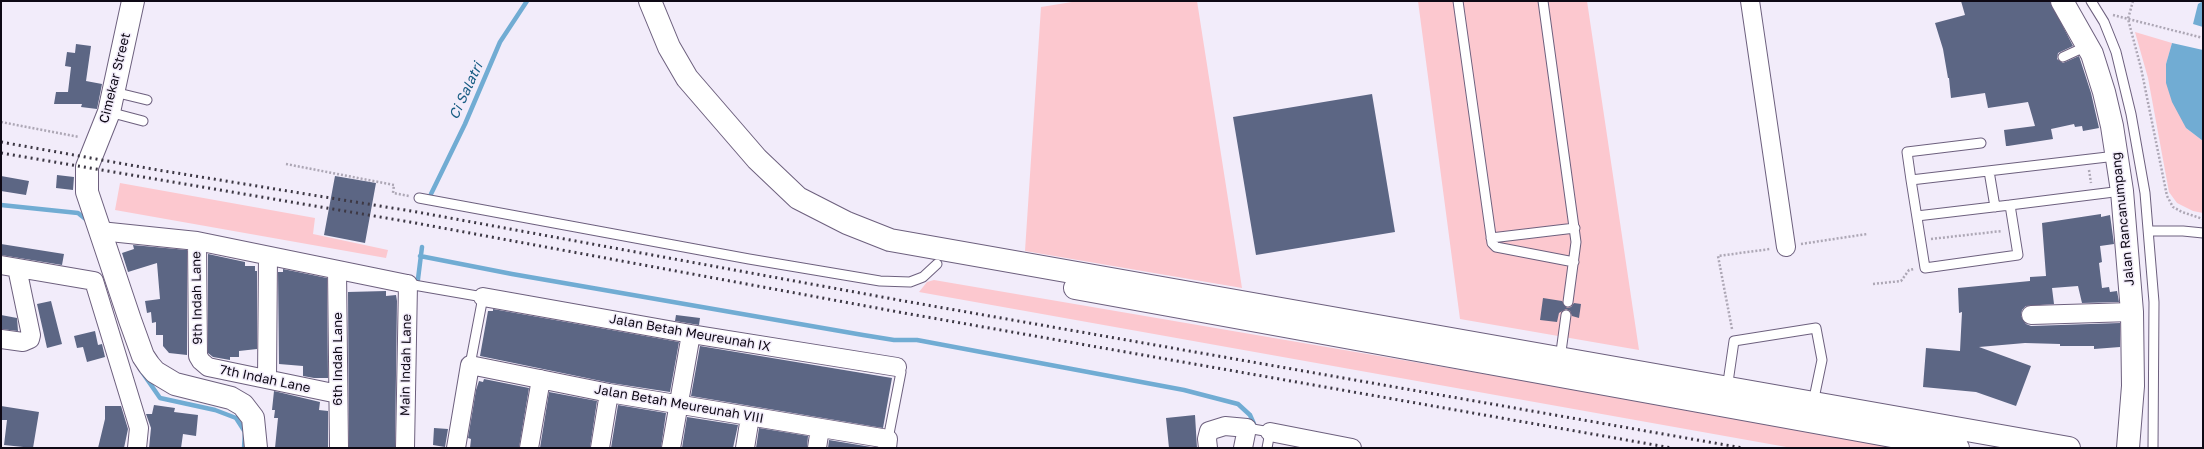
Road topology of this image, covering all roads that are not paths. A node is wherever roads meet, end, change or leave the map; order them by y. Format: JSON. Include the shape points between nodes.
{"nodes":[{"id":1,"x":133,"y":1,"type":"edge"},
{"id":2,"x":635,"y":1,"type":"edge"},
{"id":3,"x":650,"y":1,"type":"edge"},
{"id":4,"x":1458,"y":1,"type":"edge"},
{"id":5,"x":1543,"y":1,"type":"edge"},
{"id":6,"x":1750,"y":1,"type":"edge"},
{"id":7,"x":2062,"y":1,"type":"edge"},
{"id":8,"x":2091,"y":1,"type":"edge"},
{"id":9,"x":2087,"y":46,"type":"junction"},
{"id":10,"x":2063,"y":57,"type":"dead end"},
{"id":11,"x":147,"y":100,"type":"dead end"},
{"id":12,"x":112,"y":102,"type":"junction"},
{"id":13,"x":143,"y":121,"type":"dead end"},
{"id":14,"x":1981,"y":143,"type":"dead end"},
{"id":15,"x":2116,"y":156,"type":"junction"},
{"id":16,"x":1989,"y":171,"type":"junction"},
{"id":17,"x":1911,"y":180,"type":"junction"},
{"id":18,"x":2122,"y":191,"type":"junction"},
{"id":19,"x":420,"y":198,"type":"road end"},
{"id":20,"x":2010,"y":205,"type":"junction"},
{"id":21,"x":1995,"y":207,"type":"junction"},
{"id":22,"x":1917,"y":216,"type":"junction"},
{"id":23,"x":1575,"y":228,"type":"junction"},
{"id":24,"x":100,"y":231,"type":"junction"},
{"id":25,"x":2149,"y":231,"type":"junction"},
{"id":26,"x":2203,"y":233,"type":"edge"},
{"id":27,"x":1491,"y":238,"type":"junction"},
{"id":28,"x":196,"y":241,"type":"junction"},
{"id":29,"x":1786,"y":247,"type":"road end"},
{"id":30,"x":268,"y":256,"type":"junction"},
{"id":31,"x":1574,"y":262,"type":"junction"},
{"id":32,"x":937,"y":264,"type":"junction"},
{"id":33,"x":9,"y":266,"type":"edge"},
{"id":34,"x":337,"y":270,"type":"junction"},
{"id":35,"x":106,"y":275,"type":"junction"},
{"id":36,"x":407,"y":284,"type":"junction"},
{"id":37,"x":483,"y":297,"type":"junction"},
{"id":38,"x":1200,"y":302,"type":"junction"},
{"id":39,"x":1568,"y":302,"type":"dead end"},
{"id":40,"x":2132,"y":312,"type":"junction"},
{"id":41,"x":1566,"y":315,"type":"dead end"},
{"id":42,"x":2031,"y":315,"type":"dead end"},
{"id":43,"x":691,"y":334,"type":"junction"},
{"id":44,"x":1,"y":339,"type":"edge"},
{"id":45,"x":198,"y":356,"type":"joint"},
{"id":46,"x":1560,"y":359,"type":"junction"},
{"id":47,"x":470,"y":365,"type":"junction"},
{"id":48,"x":898,"y":367,"type":"joint"},
{"id":49,"x":267,"y":379,"type":"junction"},
{"id":50,"x":541,"y":379,"type":"junction"},
{"id":51,"x":1727,"y":389,"type":"junction"},
{"id":52,"x":609,"y":393,"type":"junction"},
{"id":53,"x":338,"y":394,"type":"junction"},
{"id":54,"x":1812,"y":404,"type":"junction"},
{"id":55,"x":678,"y":405,"type":"junction"},
{"id":56,"x":750,"y":417,"type":"junction"},
{"id":57,"x":820,"y":428,"type":"junction"},
{"id":58,"x":1262,"y":434,"type":"edge"},
{"id":59,"x":887,"y":444,"type":"edge"},
{"id":60,"x":137,"y":448,"type":"edge"},
{"id":61,"x":256,"y":448,"type":"edge"},
{"id":62,"x":339,"y":448,"type":"edge"},
{"id":63,"x":405,"y":448,"type":"edge"},
{"id":64,"x":456,"y":448,"type":"edge"},
{"id":65,"x":529,"y":448,"type":"edge"},
{"id":66,"x":600,"y":448,"type":"edge"},
{"id":67,"x":671,"y":448,"type":"edge"},
{"id":68,"x":745,"y":448,"type":"edge"},
{"id":69,"x":817,"y":448,"type":"edge"},
{"id":70,"x":1208,"y":448,"type":"edge"},
{"id":71,"x":1243,"y":448,"type":"edge"},
{"id":72,"x":1352,"y":448,"type":"edge"},
{"id":73,"x":1958,"y":448,"type":"edge"},
{"id":74,"x":2069,"y":448,"type":"edge"},
{"id":75,"x":2128,"y":448,"type":"edge"},
{"id":76,"x":2153,"y":448,"type":"edge"}],
"edges":[{"from":1,"to":12,"type":"street","name":"Cimekar Street"},
{"from":2,"to":32,"type":"street","via":[[654,47],[674,84],[707,126],[791,211],[845,237],[889,254]]},
{"from":3,"to":38,"type":"street","via":[[669,47],[686,78],[757,159],[798,198],[847,223],[890,240]]},
{"from":4,"to":27,"type":"lane"},
{"from":5,"to":23,"type":"lane"},
{"from":6,"to":29,"type":"street"},
{"from":7,"to":9,"type":"street","name":"Jalan Rancanumpang"},
{"from":8,"to":25,"type":"lane","via":[[2104,22],[2116,52],[2131,114]]},
{"from":9,"to":10,"type":"lane"},
{"from":9,"to":15,"type":"street","name":"Jalan Rancanumpang","via":[[2104,92]]},
{"from":11,"to":12,"type":"lane"},
{"from":12,"to":13,"type":"lane"},
{"from":12,"to":24,"type":"street","name":"Cimekar Street","via":[[87,167],[86,176],[87,192]]},
{"from":14,"to":17,"type":"lane","via":[[1907,152]]},
{"from":15,"to":16,"type":"lane"},
{"from":15,"to":18,"type":"street","name":"Jalan Rancanumpang"},
{"from":16,"to":17,"type":"lane"},
{"from":16,"to":21,"type":"lane"},
{"from":17,"to":22,"type":"lane"},
{"from":18,"to":20,"type":"lane"},
{"from":18,"to":40,"type":"street","name":"Jalan Rancanumpang"},
{"from":19,"to":32,"type":"lane","via":[[741,258],[880,281],[910,282],[923,277]]},
{"from":20,"to":21,"type":"lane"},
{"from":20,"to":22,"type":"lane","via":[[2018,255],[1925,268]]},
{"from":21,"to":22,"type":"lane"},
{"from":23,"to":27,"type":"lane"},
{"from":23,"to":31,"type":"lane"},
{"from":24,"to":28,"type":"street"},
{"from":24,"to":35,"type":"street"},
{"from":25,"to":26,"type":"lane"},
{"from":25,"to":76,"type":"lane","via":[[2154,302]]},
{"from":27,"to":31,"type":"lane","via":[[1496,247]]},
{"from":28,"to":30,"type":"street"},
{"from":28,"to":45,"type":"street","name":"9th Indah Lane"},
{"from":30,"to":34,"type":"street"},
{"from":30,"to":49,"type":"street"},
{"from":31,"to":39,"type":"lane"},
{"from":32,"to":38,"type":"street"},
{"from":33,"to":35,"type":"street"},
{"from":33,"to":44,"type":"street","via":[[31,335],[30,339],[23,342]]},
{"from":34,"to":36,"type":"street"},
{"from":34,"to":53,"type":"street","name":"6th Indah Lane"},
{"from":35,"to":60,"type":"street","via":[[139,428]]},
{"from":35,"to":61,"type":"street","via":[[149,365],[176,384],[231,398],[243,405],[252,418]]},
{"from":36,"to":37,"type":"lane"},
{"from":36,"to":63,"type":"street","name":"Main Indah Lane"},
{"from":37,"to":43,"type":"street","name":"Jalan Betah Meureunah IX"},
{"from":37,"to":47,"type":"lane"},
{"from":38,"to":46,"type":"street"},
{"from":38,"to":73,"type":"street"},
{"from":40,"to":42,"type":"street"},
{"from":40,"to":75,"type":"street","name":"Jalan Rancanumpang","via":[[2133,386]]},
{"from":41,"to":46,"type":"lane"},
{"from":43,"to":48,"type":"street","name":"Jalan Betah Meureunah IX"},
{"from":43,"to":55,"type":"street"},
{"from":45,"to":49,"type":"street","name":"7th Indah Lane","via":[[208,367]]},
{"from":46,"to":51,"type":"street"},
{"from":47,"to":50,"type":"street","name":"Jalan Betah Meureunah VIII"},
{"from":47,"to":64,"type":"street"},
{"from":48,"to":59,"type":"lane","via":[[901,372]]},
{"from":49,"to":53,"type":"street","name":"7th Indah Lane"},
{"from":50,"to":52,"type":"street","name":"Jalan Betah Meureunah VIII"},
{"from":50,"to":65,"type":"street"},
{"from":51,"to":54,"type":"street"},
{"from":51,"to":54,"type":"lane","via":[[1734,341],[1816,328],[1822,360]]},
{"from":52,"to":55,"type":"street","name":"Jalan Betah Meureunah VIII"},
{"from":52,"to":66,"type":"street"},
{"from":53,"to":62,"type":"street","name":"6th Indah Lane"},
{"from":54,"to":74,"type":"street"},
{"from":55,"to":56,"type":"street","name":"Jalan Betah Meureunah VIII"},
{"from":55,"to":67,"type":"street"},
{"from":56,"to":57,"type":"street","name":"Jalan Betah Meureunah VIII"},
{"from":56,"to":68,"type":"street"},
{"from":57,"to":59,"type":"street","name":"Jalan Betah Meureunah VIII"},
{"from":57,"to":69,"type":"street"},
{"from":58,"to":70,"type":"street","via":[[1225,426],[1214,428],[1209,431]]},
{"from":58,"to":71,"type":"street"},
{"from":58,"to":72,"type":"street"}]}
